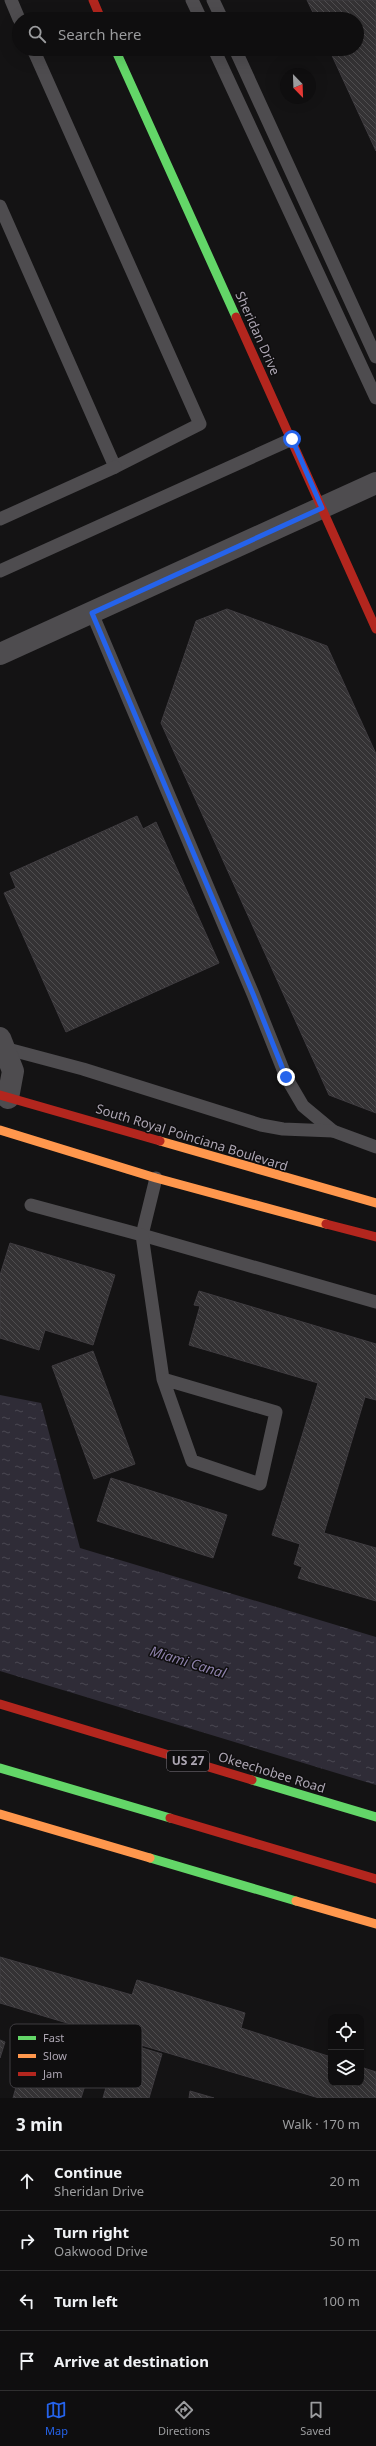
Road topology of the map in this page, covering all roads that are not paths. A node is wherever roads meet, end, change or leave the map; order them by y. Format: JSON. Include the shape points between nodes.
{"nodes":[{"id":1,"x":11,"y":0,"type":"edge"},
{"id":2,"x":93,"y":0,"type":"edge"},
{"id":3,"x":192,"y":0,"type":"edge"},
{"id":4,"x":213,"y":0,"type":"edge"},
{"id":5,"x":16,"y":12,"type":"edge"},
{"id":6,"x":98,"y":12,"type":"edge"},
{"id":7,"x":198,"y":12,"type":"edge"},
{"id":8,"x":219,"y":12,"type":"edge"},
{"id":9,"x":36,"y":56,"type":"edge"},
{"id":10,"x":118,"y":56,"type":"edge"},
{"id":11,"x":217,"y":56,"type":"edge"},
{"id":12,"x":238,"y":56,"type":"edge"},
{"id":13,"x":0,"y":206,"type":"edge"},
{"id":14,"x":376,"y":357,"type":"edge"},
{"id":15,"x":376,"y":398,"type":"edge"},
{"id":16,"x":292,"y":439,"type":"junction"},
{"id":17,"x":115,"y":467,"type":"junction"},
{"id":18,"x":376,"y":483,"type":"edge"},
{"id":19,"x":322,"y":508,"type":"junction"},
{"id":20,"x":0,"y":519,"type":"edge"},
{"id":21,"x":0,"y":571,"type":"edge"},
{"id":22,"x":92,"y":613,"type":"junction"},
{"id":23,"x":376,"y":629,"type":"edge"},
{"id":24,"x":0,"y":654,"type":"edge"},
{"id":25,"x":2,"y":1043,"type":"edge"},
{"id":26,"x":4,"y":1096,"type":"edge"},
{"id":27,"x":0,"y":1130,"type":"edge"},
{"id":28,"x":333,"y":1131,"type":"junction"},
{"id":29,"x":376,"y":1147,"type":"edge"},
{"id":30,"x":156,"y":1178,"type":"junction"},
{"id":31,"x":376,"y":1203,"type":"edge"},
{"id":32,"x":31,"y":1205,"type":"dead end"},
{"id":33,"x":142,"y":1235,"type":"junction"},
{"id":34,"x":376,"y":1237,"type":"edge"},
{"id":35,"x":376,"y":1302,"type":"edge"},
{"id":36,"x":163,"y":1379,"type":"junction"},
{"id":37,"x":0,"y":1704,"type":"edge"},
{"id":38,"x":0,"y":1768,"type":"edge"},
{"id":39,"x":0,"y":1814,"type":"edge"},
{"id":40,"x":376,"y":1817,"type":"edge"},
{"id":41,"x":376,"y":1879,"type":"edge"},
{"id":42,"x":376,"y":1924,"type":"edge"}],
"edges":[{"from":1,"to":5,"type":"lane"},
{"from":2,"to":6,"type":"main road"},
{"from":3,"to":7,"type":"lane"},
{"from":4,"to":8,"type":"lane"},
{"from":9,"to":17,"type":"lane","via":[[200,424]]},
{"from":10,"to":16,"type":"main road","name":"Sheridan Drive"},
{"from":11,"to":15,"type":"lane"},
{"from":12,"to":14,"type":"lane"},
{"from":13,"to":17,"type":"lane"},
{"from":16,"to":19,"type":"main road","name":"Sheridan Drive"},
{"from":16,"to":21,"type":"lane"},
{"from":17,"to":20,"type":"lane"},
{"from":18,"to":19,"type":"street"},
{"from":19,"to":22,"type":"street"},
{"from":19,"to":23,"type":"main road","name":"Sheridan Drive"},
{"from":22,"to":24,"type":"street"},
{"from":22,"to":28,"type":"lane","via":[[286,1077],[303,1106]]},
{"from":25,"to":26,"type":"street","via":[[13,1071]]},
{"from":25,"to":28,"type":"lane","via":[[261,1125],[283,1129]]},
{"from":26,"to":31,"type":"main road","name":"South Royal Poinciana Boulevard"},
{"from":27,"to":30,"type":"main road"},
{"from":28,"to":29,"type":"lane"},
{"from":30,"to":33,"type":"lane"},
{"from":30,"to":34,"type":"main road"},
{"from":32,"to":33,"type":"lane"},
{"from":33,"to":35,"type":"lane"},
{"from":33,"to":36,"type":"lane"},
{"from":36,"to":36,"type":"lane","via":[[276,1412],[260,1484],[192,1461]]},
{"from":37,"to":40,"type":"main road","name":"Okeechobee Road","number":"US 27"},
{"from":38,"to":41,"type":"main road"},
{"from":39,"to":42,"type":"main road"}]}
